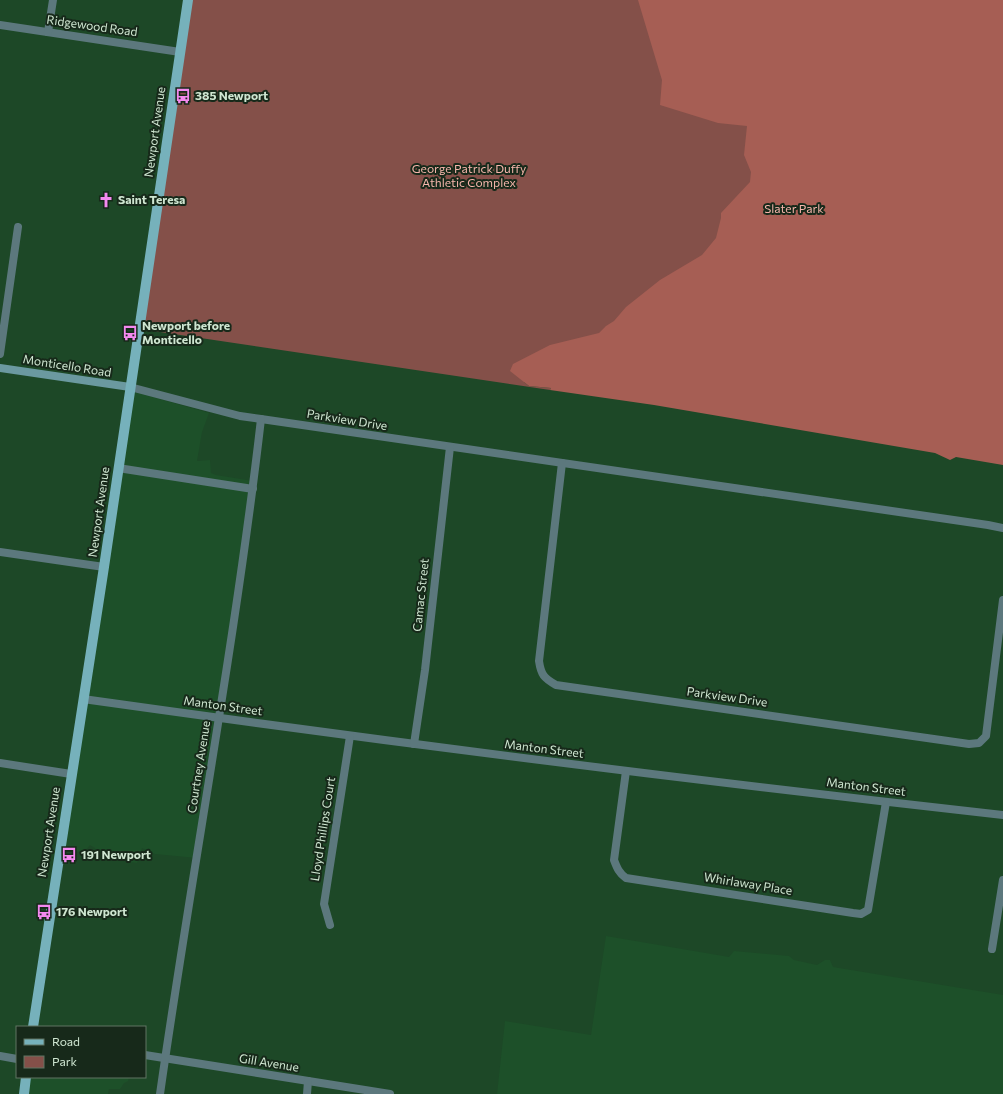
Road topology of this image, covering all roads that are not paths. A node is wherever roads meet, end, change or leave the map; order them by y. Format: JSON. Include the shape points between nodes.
{"nodes":[{"id":1,"x":53,"y":0,"type":"edge"},
{"id":2,"x":188,"y":0,"type":"edge"},
{"id":3,"x":0,"y":25,"type":"edge"},
{"id":4,"x":48,"y":32,"type":"junction"},
{"id":5,"x":180,"y":52,"type":"junction"},
{"id":6,"x":18,"y":227,"type":"dead end"},
{"id":7,"x":0,"y":354,"type":"edge"},
{"id":8,"x":0,"y":368,"type":"edge"},
{"id":9,"x":130,"y":387,"type":"junction"},
{"id":10,"x":261,"y":419,"type":"junction"},
{"id":11,"x":450,"y":448,"type":"junction"},
{"id":12,"x":562,"y":463,"type":"junction"},
{"id":13,"x":118,"y":468,"type":"junction"},
{"id":14,"x":253,"y":489,"type":"junction"},
{"id":15,"x":1003,"y":528,"type":"edge"},
{"id":16,"x":0,"y":552,"type":"edge"},
{"id":17,"x":104,"y":567,"type":"junction"},
{"id":18,"x":1003,"y":600,"type":"edge"},
{"id":19,"x":83,"y":698,"type":"junction"},
{"id":20,"x":219,"y":718,"type":"junction"},
{"id":21,"x":350,"y":736,"type":"junction"},
{"id":22,"x":414,"y":744,"type":"junction"},
{"id":23,"x":0,"y":763,"type":"edge"},
{"id":24,"x":626,"y":771,"type":"junction"},
{"id":25,"x":71,"y":774,"type":"junction"},
{"id":26,"x":886,"y":802,"type":"junction"},
{"id":27,"x":1003,"y":815,"type":"edge"},
{"id":28,"x":1003,"y":880,"type":"edge"},
{"id":29,"x":330,"y":925,"type":"dead end"},
{"id":30,"x":992,"y":949,"type":"dead end"},
{"id":31,"x":33,"y":1026,"type":"edge"},
{"id":32,"x":146,"y":1055,"type":"edge"},
{"id":33,"x":0,"y":1056,"type":"edge"},
{"id":34,"x":165,"y":1058,"type":"junction"},
{"id":35,"x":16,"y":1059,"type":"edge"},
{"id":36,"x":26,"y":1078,"type":"edge"},
{"id":37,"x":308,"y":1081,"type":"junction"},
{"id":38,"x":24,"y":1094,"type":"edge"},
{"id":39,"x":160,"y":1094,"type":"edge"},
{"id":40,"x":306,"y":1094,"type":"edge"},
{"id":41,"x":390,"y":1094,"type":"edge"}],
"edges":[{"from":1,"to":4,"type":"street"},
{"from":2,"to":5,"type":"main road","name":"Newport Avenue"},
{"from":3,"to":4,"type":"street","name":"Ridgewood Road"},
{"from":4,"to":5,"type":"street","name":"Ridgewood Road"},
{"from":5,"to":9,"type":"main road","name":"Newport Avenue"},
{"from":6,"to":7,"type":"street"},
{"from":8,"to":9,"type":"street","name":"Monticello Road"},
{"from":9,"to":10,"type":"street","name":"Parkview Drive","via":[[240,416]]},
{"from":9,"to":13,"type":"main road","name":"Newport Avenue"},
{"from":10,"to":11,"type":"street","name":"Parkview Drive"},
{"from":10,"to":14,"type":"street","name":"Courtney Avenue"},
{"from":11,"to":12,"type":"street","name":"Parkview Drive"},
{"from":11,"to":22,"type":"street","name":"Camac Street"},
{"from":12,"to":15,"type":"street","name":"Parkview Drive"},
{"from":12,"to":18,"type":"street","name":"Parkview Drive","via":[[539,661],[540,672],[556,685],[969,744],[979,743],[986,736]]},
{"from":13,"to":14,"type":"street"},
{"from":13,"to":17,"type":"main road","name":"Newport Avenue"},
{"from":14,"to":20,"type":"street","name":"Courtney Avenue"},
{"from":16,"to":17,"type":"street"},
{"from":17,"to":19,"type":"main road","name":"Newport Avenue"},
{"from":19,"to":20,"type":"street","name":"Manton Street"},
{"from":19,"to":25,"type":"main road","name":"Newport Avenue"},
{"from":20,"to":21,"type":"street","name":"Manton Street"},
{"from":20,"to":34,"type":"street","name":"Courtney Avenue"},
{"from":21,"to":22,"type":"street","name":"Manton Street"},
{"from":21,"to":29,"type":"street","name":"Lloyd Phillips Court","via":[[324,904]]},
{"from":22,"to":24,"type":"street","name":"Manton Street"},
{"from":23,"to":25,"type":"street"},
{"from":24,"to":26,"type":"street","name":"Manton Street"},
{"from":24,"to":26,"type":"street","name":"Whirlaway Place","via":[[614,860],[616,867],[626,878],[861,914],[868,910]]},
{"from":25,"to":31,"type":"main road","name":"Newport Avenue"},
{"from":26,"to":27,"type":"street","name":"Manton Street"},
{"from":28,"to":30,"type":"street"},
{"from":32,"to":34,"type":"street","name":"Gill Avenue"},
{"from":33,"to":35,"type":"street"},
{"from":34,"to":37,"type":"street","name":"Gill Avenue"},
{"from":34,"to":39,"type":"street","name":"Courtney Avenue"},
{"from":36,"to":38,"type":"main road"},
{"from":37,"to":40,"type":"street"},
{"from":37,"to":41,"type":"street","name":"Gill Avenue"}]}
